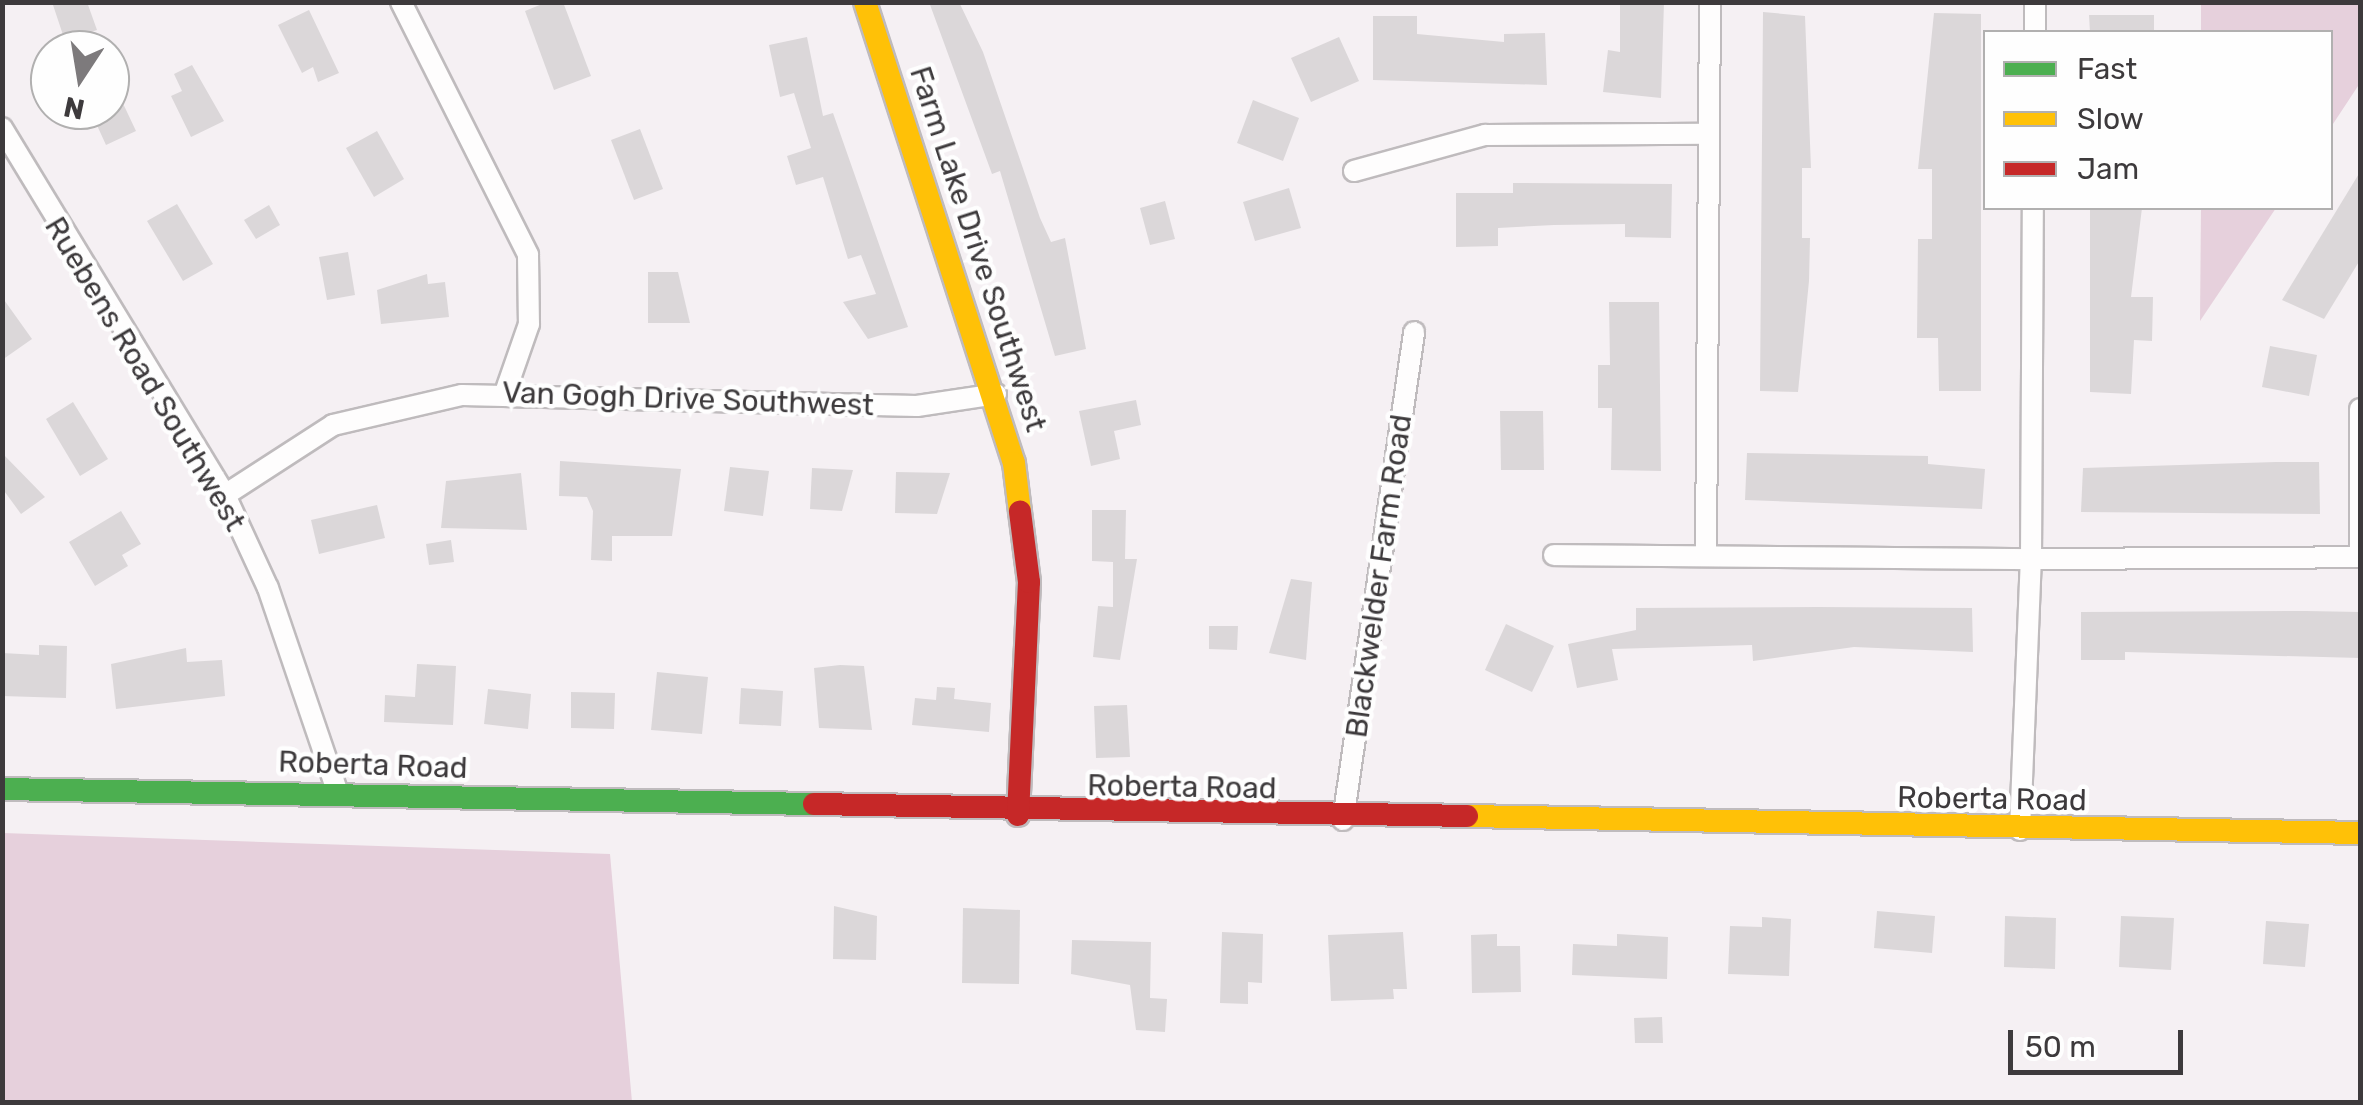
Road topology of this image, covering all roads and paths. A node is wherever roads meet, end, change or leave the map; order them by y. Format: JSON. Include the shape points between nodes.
{"nodes":[{"id":1,"x":401,"y":2,"type":"edge"},
{"id":2,"x":865,"y":2,"type":"edge"},
{"id":3,"x":1710,"y":2,"type":"edge"},
{"id":4,"x":2035,"y":2,"type":"edge"},
{"id":5,"x":2034,"y":30,"type":"edge"},
{"id":6,"x":2,"y":128,"type":"edge"},
{"id":7,"x":1708,"y":134,"type":"junction"},
{"id":8,"x":1354,"y":171,"type":"dead end"},
{"id":9,"x":2033,"y":210,"type":"edge"},
{"id":10,"x":1414,"y":332,"type":"dead end"},
{"id":11,"x":506,"y":390,"type":"junction"},
{"id":12,"x":996,"y":394,"type":"junction"},
{"id":13,"x":2360,"y":409,"type":"edge"},
{"id":14,"x":225,"y":494,"type":"junction"},
{"id":15,"x":1554,"y":555,"type":"dead end"},
{"id":16,"x":1706,"y":556,"type":"junction"},
{"id":17,"x":2360,"y":557,"type":"edge"},
{"id":18,"x":2031,"y":558,"type":"junction"},
{"id":19,"x":2,"y":789,"type":"edge"},
{"id":20,"x":338,"y":794,"type":"junction"},
{"id":21,"x":1018,"y":815,"type":"junction"},
{"id":22,"x":1343,"y":820,"type":"junction"},
{"id":23,"x":2020,"y":830,"type":"junction"},
{"id":24,"x":2360,"y":833,"type":"edge"}],
"edges":[{"from":1,"to":11,"type":"street","via":[[528,255],[529,324]]},
{"from":2,"to":12,"type":"street","name":"Farm Lake Drive Southwest"},
{"from":3,"to":7,"type":"street"},
{"from":4,"to":5,"type":"street"},
{"from":6,"to":14,"type":"street","name":"Ruebens Road Southwest"},
{"from":7,"to":8,"type":"street","via":[[1486,135]]},
{"from":7,"to":16,"type":"street"},
{"from":9,"to":18,"type":"street"},
{"from":10,"to":22,"type":"street","name":"Blackwelder Farm Road"},
{"from":11,"to":12,"type":"street","name":"Van Gogh Drive Southwest","via":[[916,406]]},
{"from":11,"to":14,"type":"street","name":"Van Gogh Drive Southwest","via":[[333,425]]},
{"from":12,"to":21,"type":"street","name":"Farm Lake Drive Southwest","via":[[1028,582]]},
{"from":13,"to":17,"type":"street"},
{"from":14,"to":20,"type":"street","name":"Ruebens Road Southwest","via":[[268,588]]},
{"from":15,"to":16,"type":"street"},
{"from":16,"to":18,"type":"street"},
{"from":17,"to":18,"type":"street"},
{"from":18,"to":23,"type":"street"},
{"from":19,"to":20,"type":"street","name":"Roberta Road"},
{"from":20,"to":21,"type":"street","name":"Roberta Road"},
{"from":21,"to":22,"type":"street","name":"Roberta Road"},
{"from":22,"to":23,"type":"street","name":"Roberta Road"},
{"from":23,"to":24,"type":"street","name":"Roberta Road"}]}
